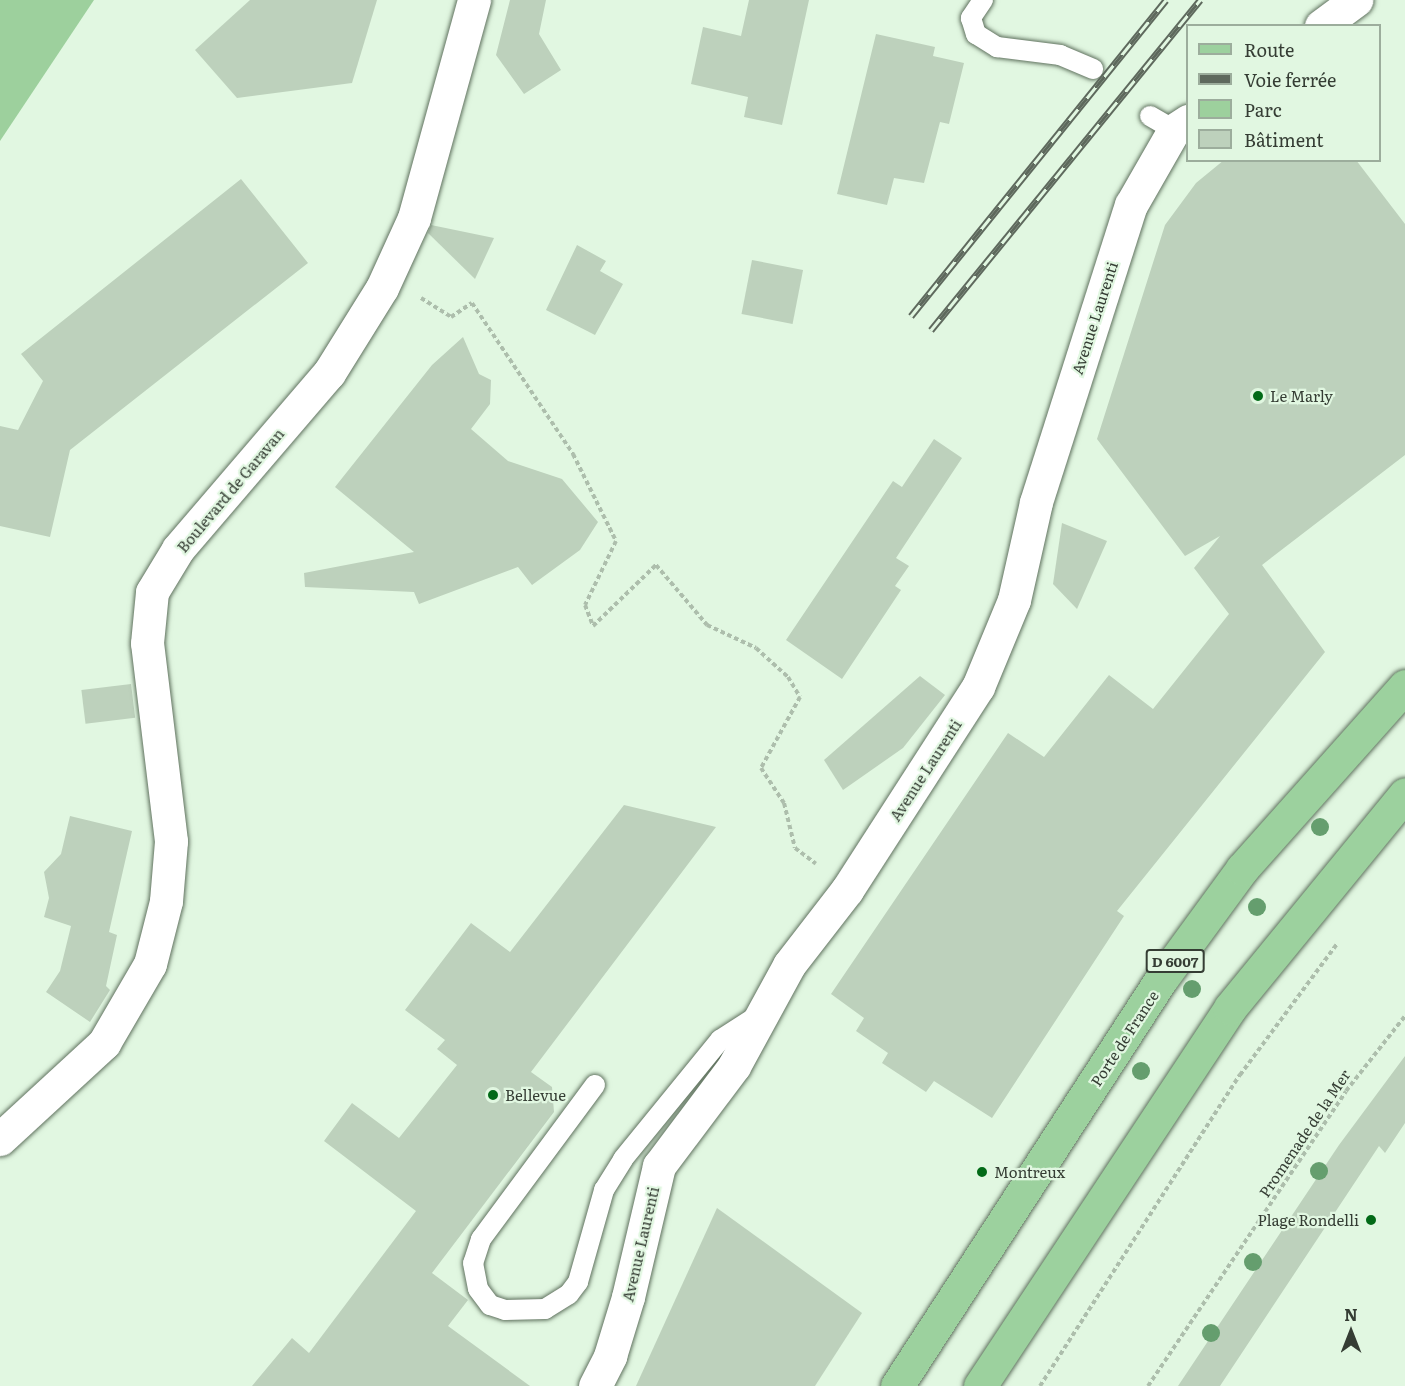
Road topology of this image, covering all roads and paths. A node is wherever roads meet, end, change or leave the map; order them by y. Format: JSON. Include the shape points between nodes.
{"nodes":[{"id":1,"x":474,"y":0,"type":"edge"},
{"id":2,"x":983,"y":0,"type":"edge"},
{"id":3,"x":1356,"y":0,"type":"edge"},
{"id":4,"x":1323,"y":24,"type":"edge"},
{"id":5,"x":1093,"y":69,"type":"dead end"},
{"id":6,"x":1170,"y":122,"type":"edge"},
{"id":7,"x":422,"y":293,"type":"dead end"},
{"id":8,"x":1405,"y":686,"type":"edge"},
{"id":9,"x":1405,"y":794,"type":"edge"},
{"id":10,"x":847,"y":890,"type":"junction"},
{"id":11,"x":1340,"y":941,"type":"dead end"},
{"id":12,"x":764,"y":1011,"type":"junction"},
{"id":13,"x":1405,"y":1016,"type":"edge"},
{"id":14,"x":596,"y":1085,"type":"dead end"},
{"id":15,"x":0,"y":1139,"type":"edge"},
{"id":16,"x":595,"y":1386,"type":"edge"},
{"id":17,"x":897,"y":1386,"type":"edge"},
{"id":18,"x":980,"y":1386,"type":"edge"},
{"id":19,"x":1040,"y":1386,"type":"edge"},
{"id":20,"x":1148,"y":1386,"type":"edge"}],
"edges":[{"from":1,"to":15,"type":"street","name":"Boulevard de Garavan","via":[[417,207],[382,288],[329,373],[178,549],[152,592],[147,643],[171,841],[166,901],[150,964],[104,1043]]},
{"from":2,"to":5,"type":"lane","via":[[971,18],[976,34],[997,47],[1060,55]]},
{"from":3,"to":4,"type":"street"},
{"from":6,"to":10,"type":"street","name":"Avenue Laurenti","via":[[1131,204],[1036,502],[1014,600],[978,687]]},
{"from":7,"to":10,"type":"path","via":[[420,301],[450,316],[472,303],[573,454],[616,541],[585,605],[593,626],[656,565],[707,625],[756,648],[788,677],[800,697],[761,768],[784,803],[795,848]]},
{"from":8,"to":17,"type":"main road","name":"Porte de France","number":"D 6007","via":[[1242,869],[1176,958]]},
{"from":9,"to":18,"type":"main road","via":[[1230,1008]]},
{"from":10,"to":12,"type":"street","name":"Avenue Laurenti","via":[[789,965]]},
{"from":11,"to":19,"type":"path","via":[[1240,1075]]},
{"from":12,"to":14,"type":"lane","via":[[720,1040],[623,1159],[604,1190],[578,1282],[569,1294],[545,1309],[505,1311],[490,1305],[478,1289],[473,1263],[481,1239]]},
{"from":12,"to":16,"type":"street","name":"Avenue Laurenti","via":[[734,1066],[659,1166],[628,1297],[610,1356]]},
{"from":13,"to":20,"type":"path","name":"Promenade de la Mer","via":[[1346,1091]]}]}
